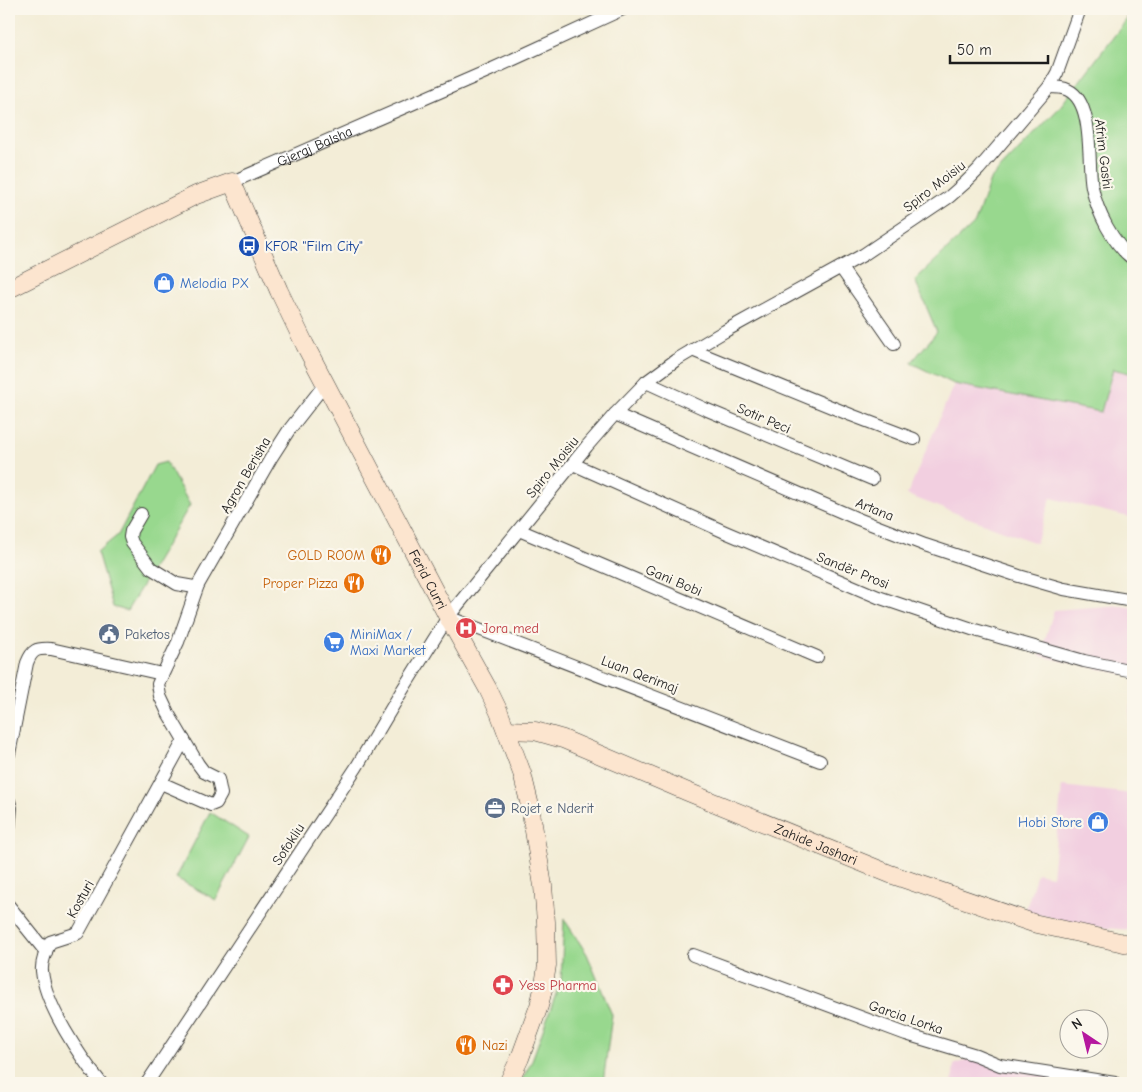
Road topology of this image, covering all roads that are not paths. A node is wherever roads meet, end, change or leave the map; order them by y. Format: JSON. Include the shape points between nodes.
{"nodes":[{"id":1,"x":623,"y":9,"type":"edge"},
{"id":2,"x":1080,"y":9,"type":"edge"},
{"id":3,"x":1049,"y":87,"type":"junction"},
{"id":4,"x":232,"y":182,"type":"junction"},
{"id":5,"x":1133,"y":259,"type":"edge"},
{"id":6,"x":841,"y":268,"type":"junction"},
{"id":7,"x":9,"y":289,"type":"edge"},
{"id":8,"x":894,"y":344,"type":"dead end"},
{"id":9,"x":692,"y":350,"type":"junction"},
{"id":10,"x":646,"y":382,"type":"junction"},
{"id":11,"x":325,"y":384,"type":"junction"},
{"id":12,"x":615,"y":414,"type":"junction"},
{"id":13,"x":914,"y":439,"type":"dead end"},
{"id":14,"x":572,"y":464,"type":"junction"},
{"id":15,"x":872,"y":479,"type":"dead end"},
{"id":16,"x":141,"y":514,"type":"dead end"},
{"id":17,"x":519,"y":530,"type":"junction"},
{"id":18,"x":198,"y":585,"type":"junction"},
{"id":19,"x":1133,"y":601,"type":"edge"},
{"id":20,"x":448,"y":617,"type":"junction"},
{"id":21,"x":817,"y":658,"type":"dead end"},
{"id":22,"x":1133,"y":671,"type":"edge"},
{"id":23,"x":162,"y":674,"type":"junction"},
{"id":24,"x":506,"y":730,"type":"junction"},
{"id":25,"x":184,"y":740,"type":"junction"},
{"id":26,"x":9,"y":754,"type":"edge"},
{"id":27,"x":820,"y":761,"type":"dead end"},
{"id":28,"x":161,"y":783,"type":"junction"},
{"id":29,"x":9,"y":801,"type":"edge"},
{"id":30,"x":9,"y":829,"type":"edge"},
{"id":31,"x":9,"y":906,"type":"edge"},
{"id":32,"x":1133,"y":945,"type":"edge"},
{"id":33,"x":46,"y":952,"type":"junction"},
{"id":34,"x":694,"y":955,"type":"dead end"},
{"id":35,"x":101,"y":1083,"type":"edge"},
{"id":36,"x":148,"y":1083,"type":"edge"},
{"id":37,"x":508,"y":1083,"type":"edge"},
{"id":38,"x":1115,"y":1083,"type":"edge"}],
"edges":[{"from":1,"to":4,"type":"street","name":"Gjergj Balsha"},
{"from":2,"to":3,"type":"street"},
{"from":3,"to":5,"type":"street","name":"Afrim Gashi","via":[[1068,90],[1080,105],[1086,119],[1092,186],[1098,208],[1125,253]]},
{"from":3,"to":6,"type":"street","name":"Spiro Moisiu","via":[[965,183],[901,230]]},
{"from":4,"to":7,"type":"street","name":"Gjergj Balsha","via":[[196,195]]},
{"from":4,"to":11,"type":"street","name":"Ferid Curri","via":[[279,291]]},
{"from":6,"to":8,"type":"street"},
{"from":6,"to":9,"type":"street","name":"Spiro Moisiu"},
{"from":9,"to":10,"type":"street","name":"Spiro Moisiu"},
{"from":9,"to":13,"type":"street"},
{"from":10,"to":12,"type":"street","name":"Spiro Moisiu"},
{"from":10,"to":15,"type":"street","name":"Sotir Peci"},
{"from":11,"to":18,"type":"street","name":"Agron Berisha","via":[[271,458]]},
{"from":11,"to":20,"type":"street","name":"Ferid Curri"},
{"from":12,"to":14,"type":"street","name":"Spiro Moisiu"},
{"from":12,"to":19,"type":"street","name":"Artana","via":[[925,545],[1064,589]]},
{"from":14,"to":17,"type":"street","name":"Spiro Moisiu"},
{"from":14,"to":22,"type":"street","name":"Sandër Prosi","via":[[878,597],[975,630],[1084,661]]},
{"from":16,"to":18,"type":"street","via":[[130,538],[151,568],[177,584]]},
{"from":17,"to":20,"type":"street","name":"Spiro Moisiu"},
{"from":17,"to":21,"type":"street","name":"Gani Bobi"},
{"from":18,"to":23,"type":"street","name":"Agron Berisha","via":[[178,642]]},
{"from":20,"to":24,"type":"street","name":"Ferid Curri","via":[[488,689]]},
{"from":20,"to":27,"type":"street","name":"Luan Qerimaj"},
{"from":20,"to":36,"type":"street","name":"Sofokliu","via":[[356,768]]},
{"from":23,"to":25,"type":"street","name":"Agron Berisha","via":[[158,684],[160,696]]},
{"from":23,"to":26,"type":"street","via":[[38,648],[27,663]]},
{"from":24,"to":32,"type":"street","name":"Zahide Jashari","via":[[535,731],[563,739],[890,874],[1033,923]]},
{"from":24,"to":37,"type":"street","name":"Ferid Curri","via":[[530,806],[543,886],[546,946],[544,986],[539,1006]]},
{"from":25,"to":28,"type":"street","name":"Kosturi"},
{"from":25,"to":28,"type":"street","name":"Agron Berisha","via":[[204,772],[218,779],[221,794],[211,805]]},
{"from":28,"to":33,"type":"street","name":"Kosturi","via":[[78,933],[50,942]]},
{"from":29,"to":30,"type":"street"},
{"from":31,"to":33,"type":"street"},
{"from":33,"to":35,"type":"street","via":[[41,970],[48,993],[79,1054]]},
{"from":34,"to":38,"type":"street","name":"Garcia Lorka","via":[[906,1034],[1000,1065]]}]}
